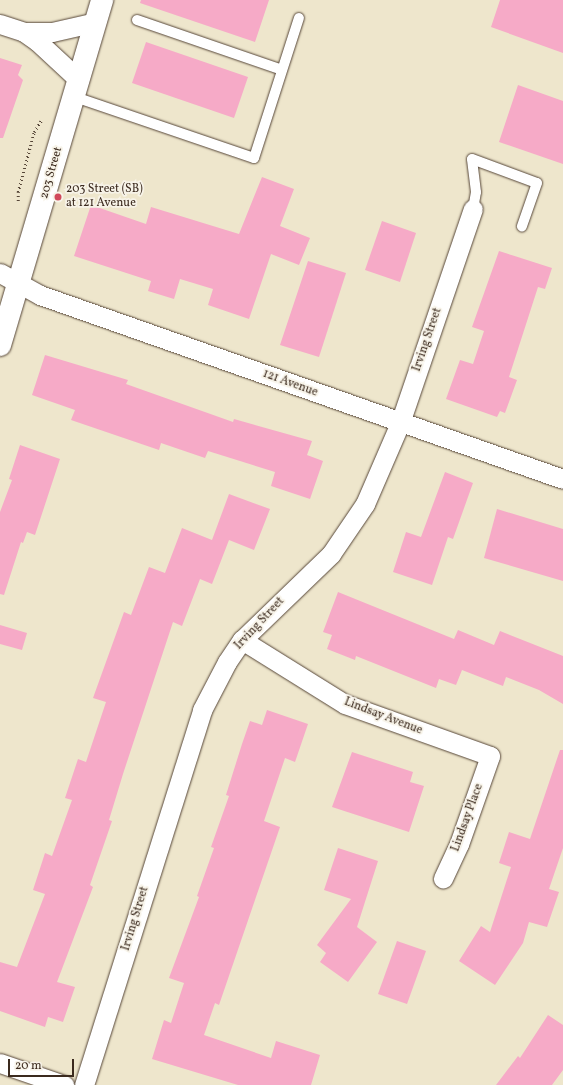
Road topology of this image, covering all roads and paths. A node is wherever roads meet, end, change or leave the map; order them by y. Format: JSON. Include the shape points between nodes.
{"nodes":[{"id":1,"x":102,"y":0,"type":"edge"},
{"id":2,"x":299,"y":18,"type":"dead end"},
{"id":3,"x":137,"y":20,"type":"dead end"},
{"id":4,"x":96,"y":22,"type":"junction"},
{"id":5,"x":0,"y":24,"type":"edge"},
{"id":6,"x":24,"y":32,"type":"junction"},
{"id":7,"x":282,"y":70,"type":"junction"},
{"id":8,"x":77,"y":89,"type":"junction"},
{"id":9,"x":473,"y":209,"type":"joint"},
{"id":10,"x":522,"y":226,"type":"dead end"},
{"id":11,"x":0,"y":273,"type":"edge"},
{"id":12,"x":20,"y":284,"type":"junction"},
{"id":13,"x":0,"y":345,"type":"edge"},
{"id":14,"x":400,"y":423,"type":"junction"},
{"id":15,"x":563,"y":479,"type":"edge"},
{"id":16,"x":242,"y":640,"type":"junction"},
{"id":17,"x":490,"y":756,"type":"joint"},
{"id":18,"x":443,"y":878,"type":"dead end"},
{"id":19,"x":0,"y":1063,"type":"edge"},
{"id":20,"x":64,"y":1085,"type":"edge"},
{"id":21,"x":84,"y":1085,"type":"edge"}],
"edges":[{"from":1,"to":4,"type":"main road","name":"203 Street"},
{"from":2,"to":7,"type":"lane"},
{"from":3,"to":7,"type":"lane"},
{"from":4,"to":6,"type":"street","via":[[52,32]]},
{"from":4,"to":8,"type":"main road","name":"203 Street"},
{"from":5,"to":6,"type":"street"},
{"from":6,"to":8,"type":"street","via":[[60,60]]},
{"from":7,"to":8,"type":"lane","via":[[254,158]]},
{"from":8,"to":12,"type":"main road","name":"203 Street"},
{"from":9,"to":10,"type":"lane","via":[[476,192],[472,159],[537,183]]},
{"from":9,"to":14,"type":"street","name":"Irving Street"},
{"from":11,"to":12,"type":"street","name":"121 Avenue"},
{"from":12,"to":13,"type":"main road","name":"203 Street"},
{"from":12,"to":14,"type":"street","name":"121 Avenue","via":[[40,295]]},
{"from":14,"to":15,"type":"street","name":"121 Avenue"},
{"from":14,"to":16,"type":"street","name":"Irving Street","via":[[365,504],[346,536],[315,571]]},
{"from":16,"to":17,"type":"street","name":"Lindsay Avenue","via":[[345,704]]},
{"from":16,"to":21,"type":"street","name":"Irving Street","via":[[224,667],[202,710]]},
{"from":17,"to":18,"type":"street","name":"Lindsay Place","via":[[459,844]]},
{"from":19,"to":20,"type":"street"}]}
